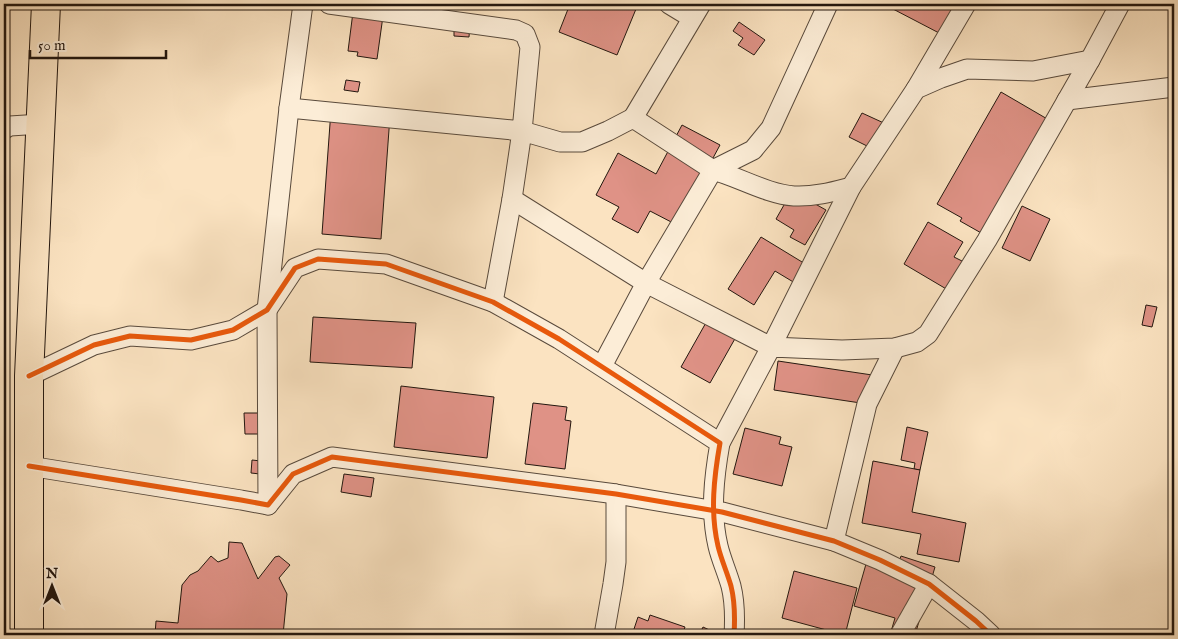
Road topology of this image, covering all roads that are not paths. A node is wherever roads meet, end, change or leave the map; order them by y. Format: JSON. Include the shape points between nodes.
{"nodes":[{"id":1,"x":46,"y":4,"type":"edge"},
{"id":2,"x":303,"y":4,"type":"edge"},
{"id":3,"x":329,"y":4,"type":"edge"},
{"id":4,"x":669,"y":4,"type":"edge"},
{"id":5,"x":828,"y":4,"type":"edge"},
{"id":6,"x":966,"y":4,"type":"edge"},
{"id":7,"x":1120,"y":4,"type":"edge"},
{"id":8,"x":696,"y":11,"type":"edge"},
{"id":9,"x":1090,"y":60,"type":"junction"},
{"id":10,"x":1174,"y":87,"type":"edge"},
{"id":11,"x":916,"y":90,"type":"junction"},
{"id":12,"x":1067,"y":100,"type":"junction"},
{"id":13,"x":289,"y":108,"type":"junction"},
{"id":14,"x":633,"y":118,"type":"junction"},
{"id":15,"x":41,"y":124,"type":"junction"},
{"id":16,"x":4,"y":129,"type":"edge"},
{"id":17,"x":522,"y":131,"type":"junction"},
{"id":18,"x":714,"y":170,"type":"junction"},
{"id":19,"x":851,"y":187,"type":"junction"},
{"id":20,"x":512,"y":199,"type":"junction"},
{"id":21,"x":646,"y":283,"type":"junction"},
{"id":22,"x":493,"y":302,"type":"junction"},
{"id":23,"x":267,"y":310,"type":"junction"},
{"id":24,"x":771,"y":347,"type":"junction"},
{"id":25,"x":895,"y":348,"type":"junction"},
{"id":26,"x":602,"y":366,"type":"junction"},
{"id":27,"x":29,"y":376,"type":"junction"},
{"id":28,"x":720,"y":443,"type":"junction"},
{"id":29,"x":29,"y":466,"type":"junction"},
{"id":30,"x":616,"y":494,"type":"junction"},
{"id":31,"x":268,"y":505,"type":"junction"},
{"id":32,"x":714,"y":511,"type":"junction"},
{"id":33,"x":834,"y":541,"type":"junction"},
{"id":34,"x":929,"y":584,"type":"junction"},
{"id":35,"x":29,"y":635,"type":"edge"},
{"id":36,"x":604,"y":635,"type":"edge"},
{"id":37,"x":734,"y":635,"type":"edge"},
{"id":38,"x":900,"y":635,"type":"edge"},
{"id":39,"x":991,"y":635,"type":"edge"}],
"edges":[{"from":1,"to":15,"type":"main road"},
{"from":2,"to":13,"type":"street"},
{"from":3,"to":17,"type":"street","via":[[516,30],[525,34],[530,47]]},
{"from":4,"to":8,"type":"street"},
{"from":5,"to":18,"type":"street","via":[[771,128],[753,150]]},
{"from":6,"to":11,"type":"street"},
{"from":7,"to":9,"type":"street"},
{"from":8,"to":14,"type":"street"},
{"from":9,"to":11,"type":"street","via":[[1033,71],[967,69]]},
{"from":9,"to":12,"type":"street"},
{"from":10,"to":12,"type":"street"},
{"from":11,"to":19,"type":"street"},
{"from":12,"to":25,"type":"street","via":[[987,240],[928,334],[917,342]]},
{"from":13,"to":17,"type":"street"},
{"from":13,"to":23,"type":"street"},
{"from":14,"to":17,"type":"street","via":[[582,142],[560,142]]},
{"from":14,"to":18,"type":"street"},
{"from":15,"to":16,"type":"street"},
{"from":15,"to":27,"type":"main road"},
{"from":17,"to":20,"type":"street"},
{"from":18,"to":19,"type":"street","via":[[793,196],[816,195]]},
{"from":18,"to":21,"type":"street"},
{"from":19,"to":24,"type":"street"},
{"from":20,"to":21,"type":"street"},
{"from":20,"to":22,"type":"street"},
{"from":21,"to":24,"type":"street"},
{"from":21,"to":26,"type":"street"},
{"from":22,"to":23,"type":"street","via":[[386,264],[318,259],[295,268]]},
{"from":22,"to":26,"type":"street"},
{"from":23,"to":27,"type":"street","via":[[233,330],[191,340],[130,336],[94,345]]},
{"from":23,"to":31,"type":"street"},
{"from":24,"to":25,"type":"street"},
{"from":24,"to":28,"type":"street"},
{"from":25,"to":33,"type":"street","via":[[867,404]]},
{"from":26,"to":28,"type":"street"},
{"from":27,"to":29,"type":"main road"},
{"from":28,"to":32,"type":"street"},
{"from":29,"to":31,"type":"street"},
{"from":29,"to":35,"type":"main road"},
{"from":30,"to":31,"type":"street","via":[[332,457],[293,474]]},
{"from":30,"to":32,"type":"street"},
{"from":30,"to":36,"type":"street","via":[[616,562]]},
{"from":32,"to":33,"type":"street"},
{"from":32,"to":37,"type":"street","via":[[718,545],[731,587]]},
{"from":33,"to":34,"type":"street"},
{"from":34,"to":38,"type":"street"},
{"from":34,"to":39,"type":"street"}]}
